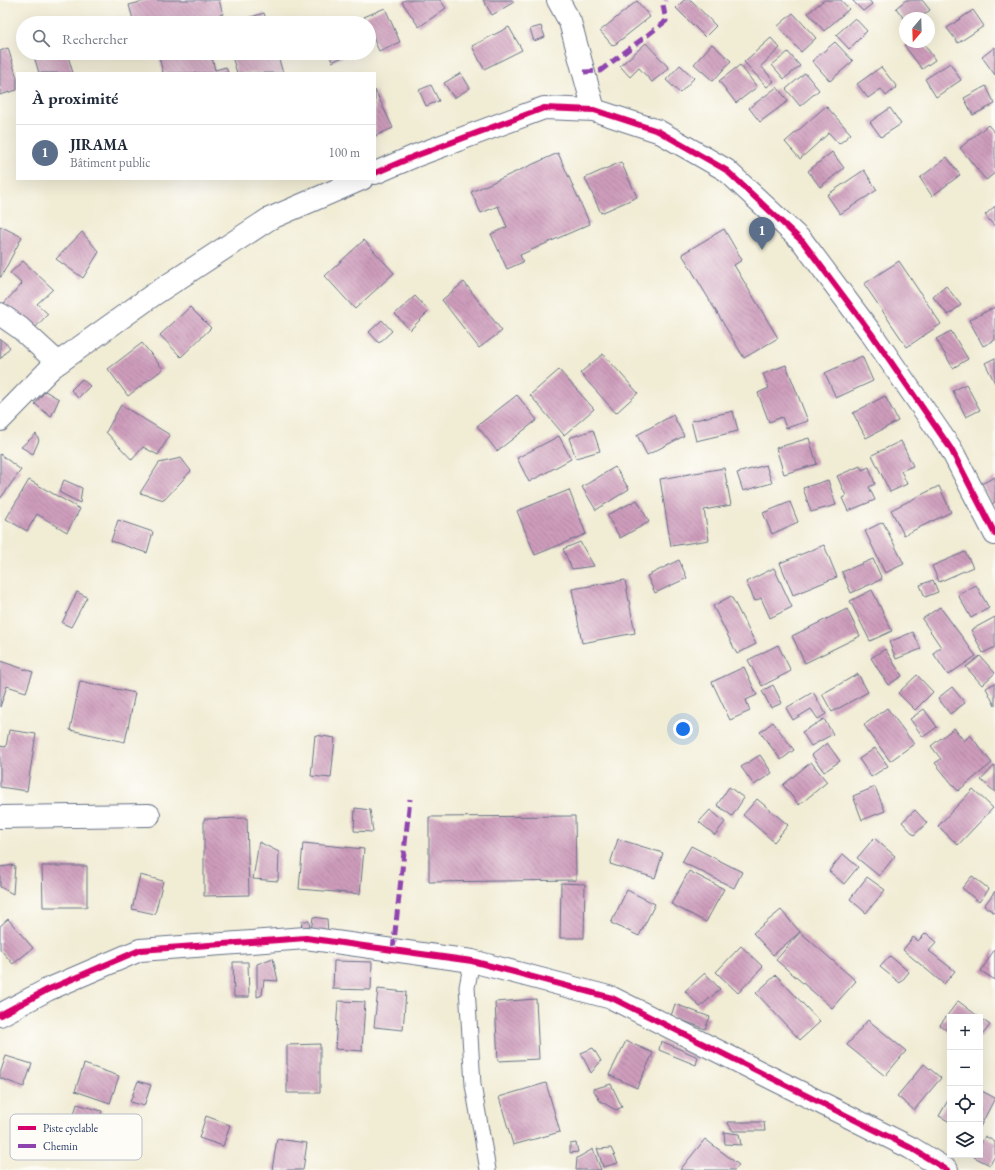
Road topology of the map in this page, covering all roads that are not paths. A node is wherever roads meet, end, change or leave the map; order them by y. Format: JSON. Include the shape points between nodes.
{"nodes":[{"id":1,"x":558,"y":0,"type":"edge"},
{"id":2,"x":594,"y":110,"type":"junction"},
{"id":3,"x":376,"y":173,"type":"edge"},
{"id":4,"x":360,"y":180,"type":"edge"},
{"id":5,"x":0,"y":314,"type":"edge"},
{"id":6,"x":58,"y":363,"type":"junction"},
{"id":7,"x":0,"y":420,"type":"edge"},
{"id":8,"x":995,"y":534,"type":"edge"},
{"id":9,"x":148,"y":815,"type":"dead end"},
{"id":10,"x":0,"y":817,"type":"edge"},
{"id":11,"x":472,"y":961,"type":"junction"},
{"id":12,"x":0,"y":1015,"type":"edge"},
{"id":13,"x":488,"y":1170,"type":"edge"},
{"id":14,"x":947,"y":1170,"type":"edge"}],
"edges":[{"from":1,"to":2,"type":"street","via":[[570,22]]},
{"from":2,"to":3,"type":"street","via":[[544,108]]},
{"from":2,"to":8,"type":"street","via":[[658,131],[726,170],[804,242],[871,332],[950,449]]},
{"from":4,"to":6,"type":"street","via":[[269,219],[153,295]]},
{"from":5,"to":6,"type":"street","via":[[20,328]]},
{"from":6,"to":7,"type":"street"},
{"from":9,"to":10,"type":"street"},
{"from":11,"to":12,"type":"street","via":[[306,938],[140,950],[47,990]]},
{"from":11,"to":13,"type":"lane","via":[[467,987],[473,1085]]},
{"from":11,"to":14,"type":"street","via":[[612,998],[911,1148]]}]}
